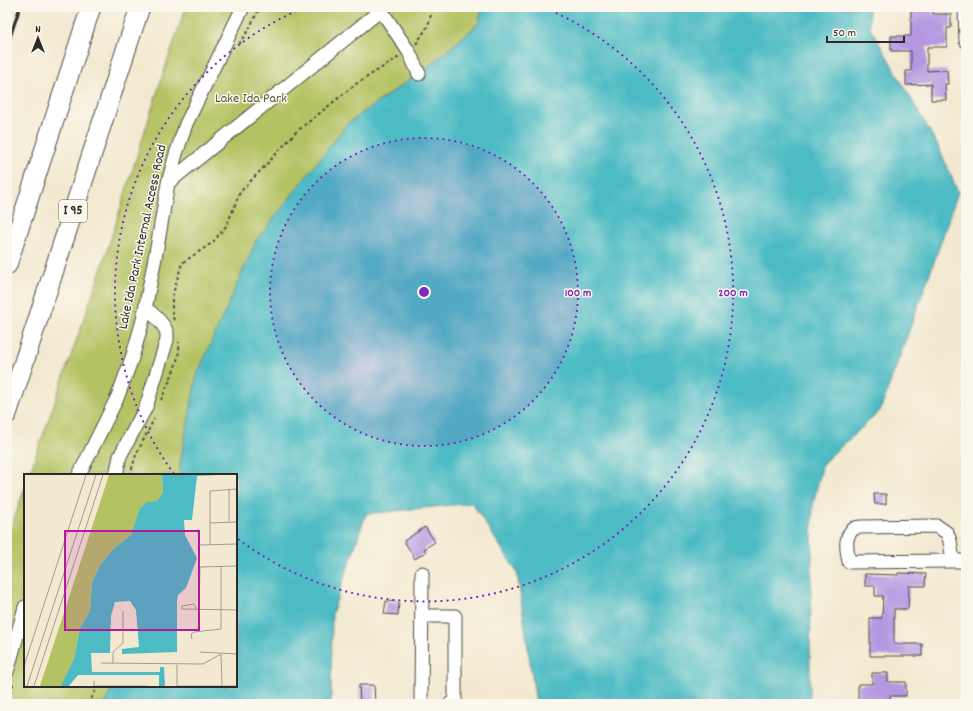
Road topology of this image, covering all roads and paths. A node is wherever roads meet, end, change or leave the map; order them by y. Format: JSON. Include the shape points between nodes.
{"nodes":[{"id":1,"x":91,"y":7,"type":"edge"},
{"id":2,"x":140,"y":7,"type":"edge"},
{"id":3,"x":243,"y":7,"type":"edge"},
{"id":4,"x":433,"y":7,"type":"edge"},
{"id":5,"x":965,"y":7,"type":"edge"},
{"id":6,"x":380,"y":9,"type":"edge"},
{"id":7,"x":966,"y":41,"type":"edge"},
{"id":8,"x":409,"y":52,"type":"junction"},
{"id":9,"x":419,"y":74,"type":"dead end"},
{"id":10,"x":168,"y":184,"type":"junction"},
{"id":11,"x":7,"y":266,"type":"edge"},
{"id":12,"x":145,"y":308,"type":"junction"},
{"id":13,"x":174,"y":321,"type":"dead end"},
{"id":14,"x":179,"y":342,"type":"dead end"},
{"id":15,"x":161,"y":402,"type":"dead end"},
{"id":16,"x":7,"y":414,"type":"edge"},
{"id":17,"x":155,"y":416,"type":"dead end"},
{"id":18,"x":79,"y":474,"type":"edge"},
{"id":19,"x":116,"y":474,"type":"edge"},
{"id":20,"x":130,"y":474,"type":"edge"},
{"id":21,"x":960,"y":561,"type":"edge"},
{"id":22,"x":422,"y":573,"type":"dead end"},
{"id":23,"x":24,"y":611,"type":"edge"},
{"id":24,"x":422,"y":616,"type":"junction"},
{"id":25,"x":7,"y":672,"type":"edge"},
{"id":26,"x":97,"y":687,"type":"edge"},
{"id":27,"x":88,"y":704,"type":"edge"},
{"id":28,"x":421,"y":704,"type":"edge"},
{"id":29,"x":450,"y":704,"type":"edge"}],
"edges":[{"from":1,"to":11,"type":"highway"},
{"from":2,"to":16,"type":"highway","number":"I 95"},
{"from":3,"to":10,"type":"street","name":"Lake Ida Park Internal Access Road","via":[[186,124]]},
{"from":4,"to":8,"type":"path","via":[[428,26]]},
{"from":5,"to":7,"type":"street"},
{"from":6,"to":8,"type":"street"},
{"from":6,"to":10,"type":"street"},
{"from":8,"to":9,"type":"street"},
{"from":8,"to":13,"type":"path","via":[[356,84],[296,132],[240,192],[227,225],[212,243],[182,263],[172,297]]},
{"from":10,"to":12,"type":"street","name":"Lake Ida Park Internal Access Road"},
{"from":12,"to":18,"type":"street","name":"Lake Ida Park Internal Access Road","via":[[132,358],[118,396]]},
{"from":12,"to":19,"type":"street","via":[[159,320],[167,333],[167,340],[146,407],[120,456]]},
{"from":14,"to":15,"type":"path","via":[[178,357]]},
{"from":17,"to":20,"type":"path","via":[[136,455]]},
{"from":21,"to":21,"type":"street","via":[[947,533],[937,526],[869,526],[854,528],[848,536],[849,562]]},
{"from":22,"to":24,"type":"street"},
{"from":23,"to":25,"type":"street"},
{"from":24,"to":28,"type":"street"},
{"from":24,"to":29,"type":"street","via":[[455,616],[455,700]]},
{"from":26,"to":27,"type":"path"}]}
